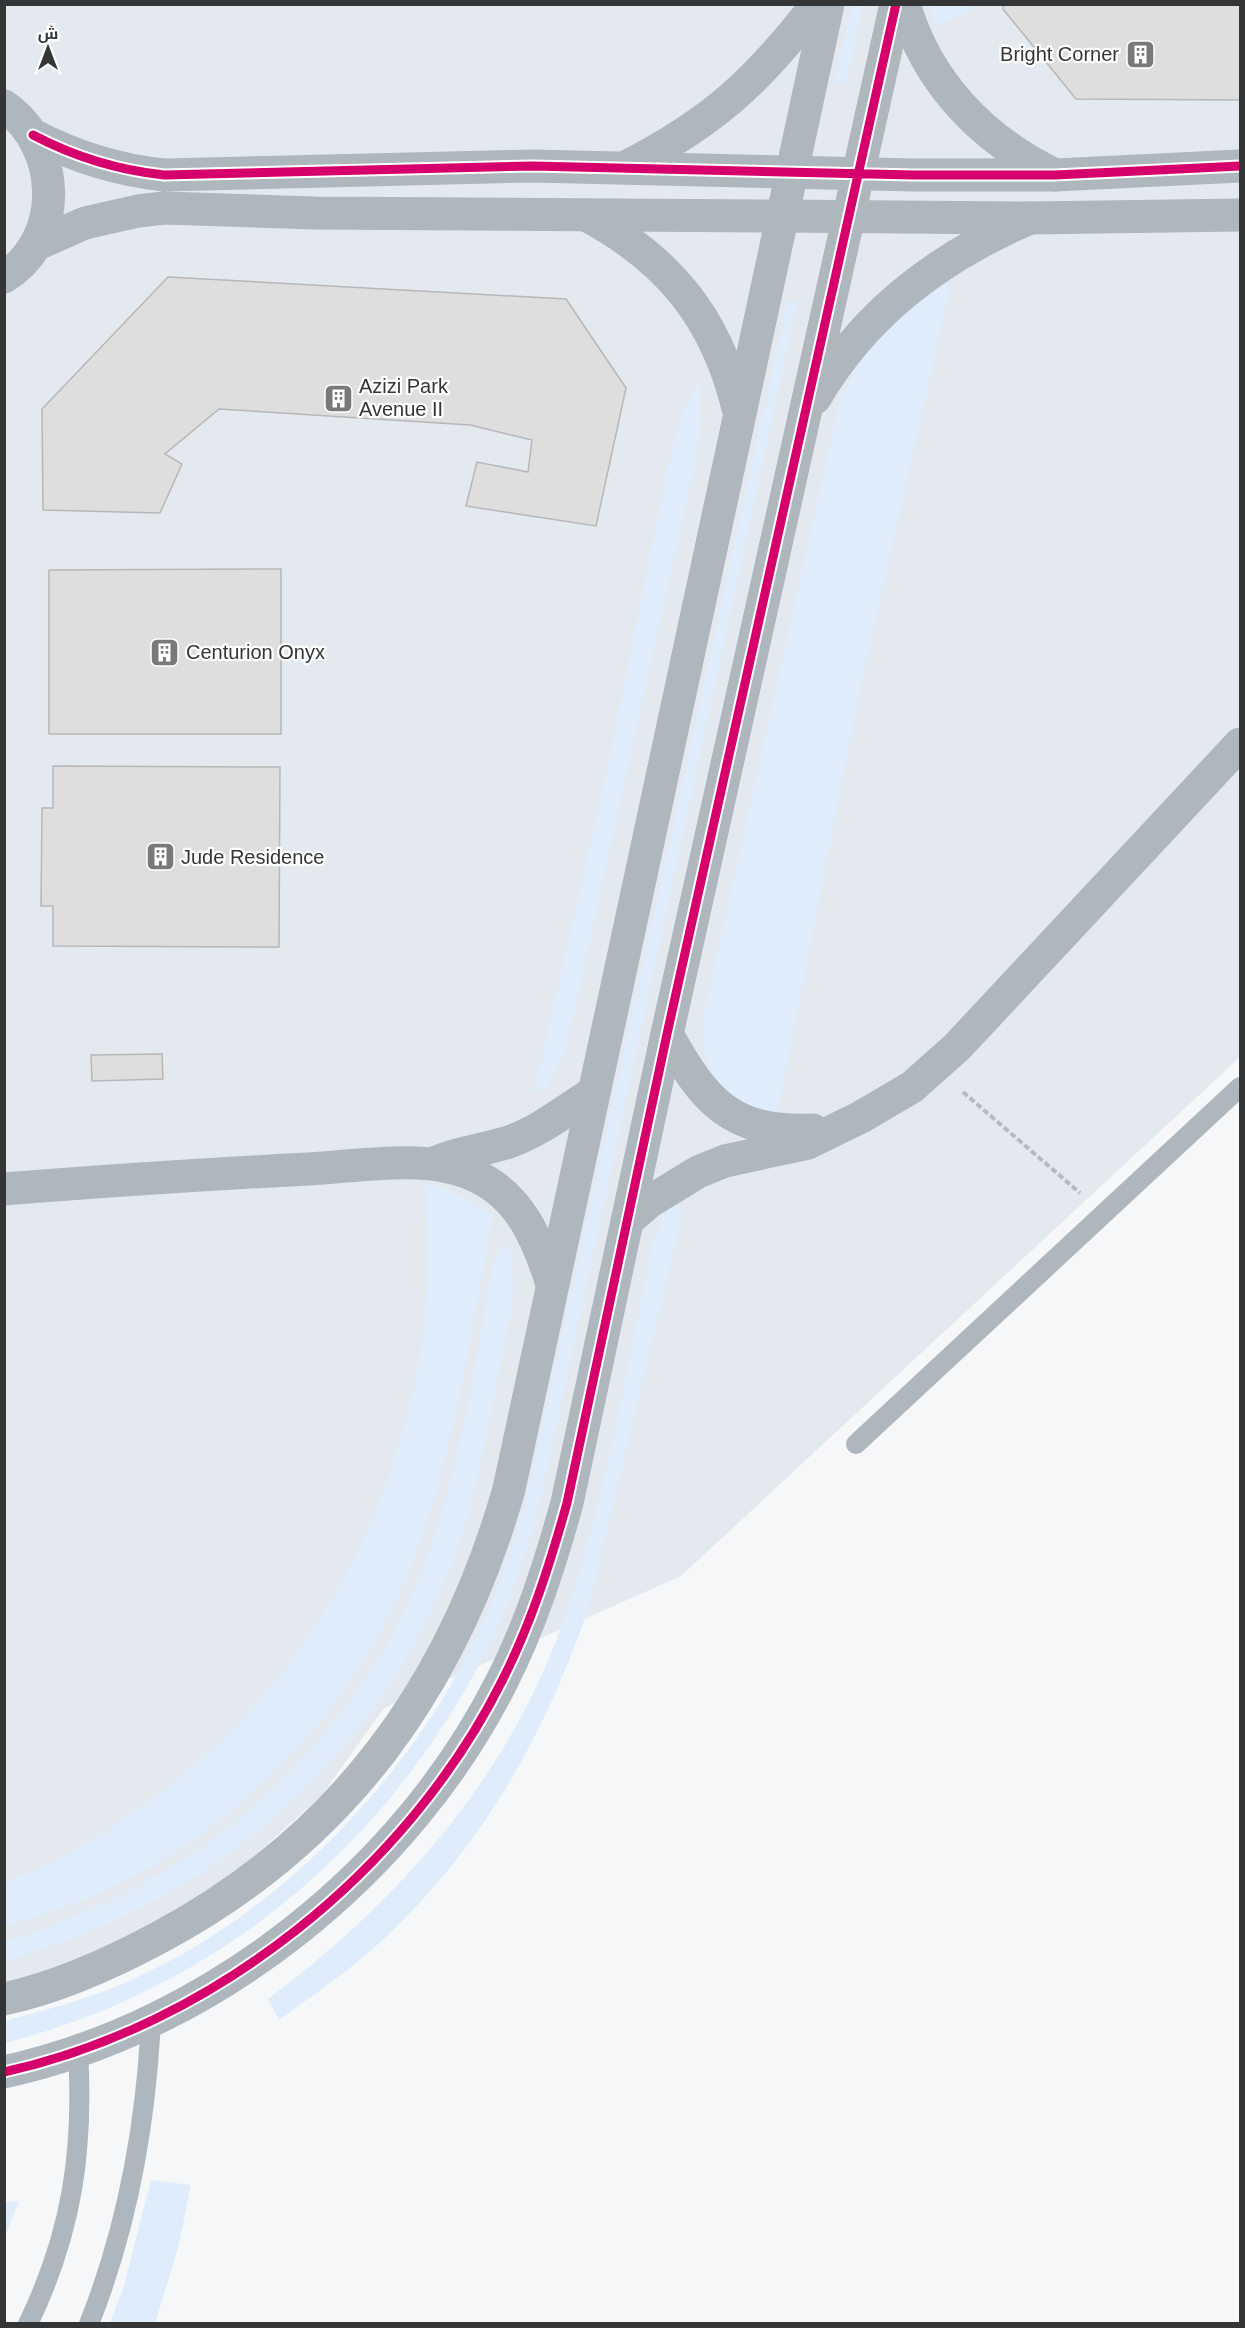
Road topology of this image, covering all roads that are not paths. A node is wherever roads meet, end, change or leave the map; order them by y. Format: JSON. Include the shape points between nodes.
{"nodes":[{"id":1,"x":817,"y":4,"type":"edge"},
{"id":2,"x":828,"y":4,"type":"edge"},
{"id":3,"x":896,"y":4,"type":"edge"},
{"id":4,"x":904,"y":4,"type":"edge"},
{"id":5,"x":4,"y":106,"type":"edge"},
{"id":6,"x":33,"y":135,"type":"junction"},
{"id":7,"x":1240,"y":166,"type":"edge"},
{"id":8,"x":626,"y":167,"type":"junction"},
{"id":9,"x":791,"y":172,"type":"junction"},
{"id":10,"x":858,"y":174,"type":"junction"},
{"id":11,"x":1055,"y":175,"type":"junction"},
{"id":12,"x":586,"y":214,"type":"junction"},
{"id":13,"x":1240,"y":215,"type":"edge"},
{"id":14,"x":782,"y":216,"type":"junction"},
{"id":15,"x":848,"y":216,"type":"junction"},
{"id":16,"x":1029,"y":218,"type":"junction"},
{"id":17,"x":35,"y":245,"type":"junction"},
{"id":18,"x":6,"y":278,"type":"edge"},
{"id":19,"x":739,"y":412,"type":"junction"},
{"id":20,"x":804,"y":418,"type":"junction"},
{"id":21,"x":1240,"y":744,"type":"edge"},
{"id":22,"x":668,"y":1034,"type":"junction"},
{"id":23,"x":1240,"y":1087,"type":"edge"},
{"id":24,"x":593,"y":1093,"type":"junction"},
{"id":25,"x":833,"y":1130,"type":"junction"},
{"id":26,"x":434,"y":1163,"type":"junction"},
{"id":27,"x":4,"y":1188,"type":"edge"},
{"id":28,"x":627,"y":1221,"type":"junction"},
{"id":29,"x":552,"y":1284,"type":"junction"},
{"id":30,"x":856,"y":1444,"type":"dead end"},
{"id":31,"x":4,"y":1999,"type":"edge"},
{"id":32,"x":151,"y":2020,"type":"junction"},
{"id":33,"x":78,"y":2051,"type":"junction"},
{"id":34,"x":4,"y":2072,"type":"edge"},
{"id":35,"x":28,"y":2324,"type":"edge"},
{"id":36,"x":89,"y":2324,"type":"edge"}],
"edges":[{"from":1,"to":8,"type":"street","via":[[764,70],[733,99],[699,125]]},
{"from":2,"to":9,"type":"street"},
{"from":3,"to":10,"type":"street"},
{"from":4,"to":11,"type":"street","via":[[920,46],[952,98],[999,143]]},
{"from":5,"to":6,"type":"street"},
{"from":6,"to":8,"type":"street","via":[[83,159],[164,175],[416,167]]},
{"from":6,"to":17,"type":"street","via":[[50,178],[47,213]]},
{"from":7,"to":11,"type":"street"},
{"from":8,"to":9,"type":"street"},
{"from":9,"to":10,"type":"street"},
{"from":9,"to":14,"type":"street"},
{"from":10,"to":11,"type":"street"},
{"from":10,"to":15,"type":"street"},
{"from":12,"to":14,"type":"street"},
{"from":12,"to":17,"type":"street","via":[[164,208],[94,221]]},
{"from":12,"to":19,"type":"street","via":[[643,250],[690,299],[721,352]]},
{"from":13,"to":16,"type":"street"},
{"from":14,"to":15,"type":"street"},
{"from":14,"to":19,"type":"street"},
{"from":15,"to":16,"type":"street"},
{"from":15,"to":20,"type":"street"},
{"from":16,"to":20,"type":"street","via":[[965,249],[907,289],[849,348]]},
{"from":17,"to":18,"type":"street"},
{"from":19,"to":24,"type":"street"},
{"from":20,"to":22,"type":"street"},
{"from":21,"to":25,"type":"street","via":[[936,1068],[887,1103]]},
{"from":22,"to":25,"type":"street","via":[[694,1082],[724,1110],[743,1121],[783,1131]]},
{"from":22,"to":28,"type":"street"},
{"from":23,"to":30,"type":"lane"},
{"from":24,"to":26,"type":"street","via":[[525,1136],[463,1151]]},
{"from":24,"to":29,"type":"street"},
{"from":25,"to":28,"type":"street","via":[[802,1145],[744,1156],[698,1172],[649,1202]]},
{"from":26,"to":27,"type":"street"},
{"from":26,"to":29,"type":"street","via":[[478,1177],[514,1205],[529,1223]]},
{"from":28,"to":32,"type":"street","via":[[567,1503],[550,1564],[529,1624],[470,1737],[420,1806],[349,1885],[249,1964]]},
{"from":29,"to":31,"type":"street","via":[[509,1489],[492,1548],[441,1661],[372,1764],[285,1853],[183,1925],[80,1974]]},
{"from":32,"to":33,"type":"street"},
{"from":32,"to":36,"type":"lane","via":[[148,2076],[131,2188]]},
{"from":33,"to":34,"type":"street"},
{"from":33,"to":35,"type":"lane","via":[[79,2156],[56,2258]]}]}
